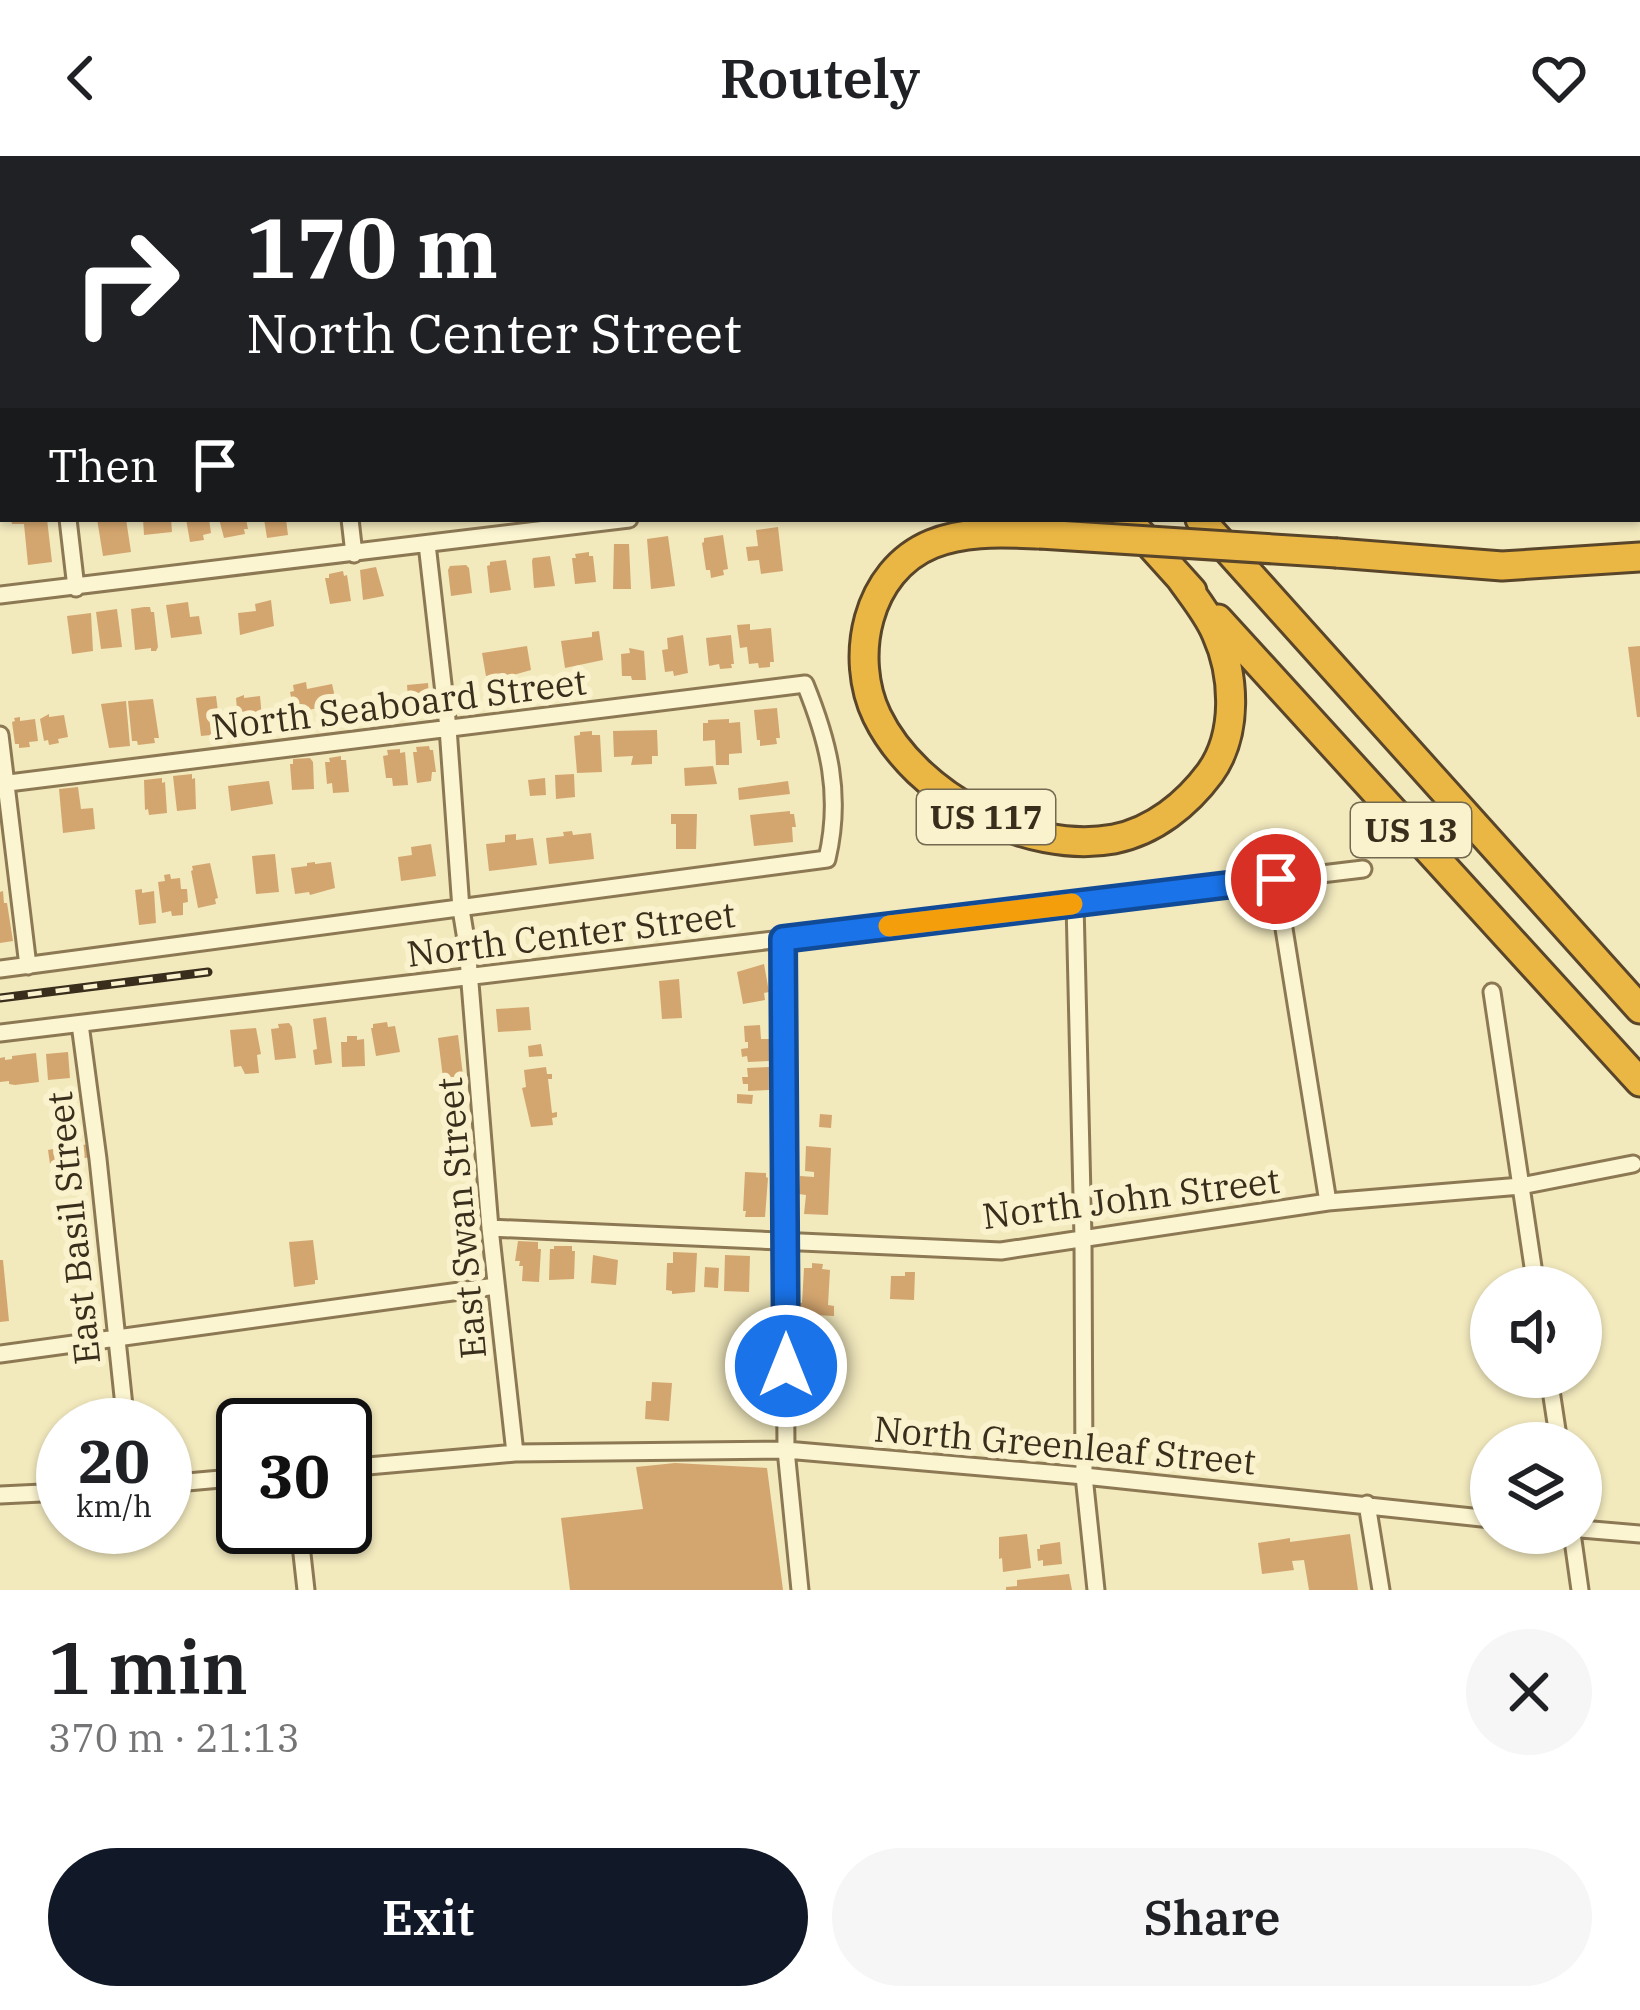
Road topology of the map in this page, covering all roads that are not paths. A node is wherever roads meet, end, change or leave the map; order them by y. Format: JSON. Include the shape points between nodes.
{"nodes":[{"id":1,"x":68,"y":522,"type":"edge"},
{"id":2,"x":350,"y":522,"type":"edge"},
{"id":3,"x":582,"y":522,"type":"edge"},
{"id":4,"x":1130,"y":522,"type":"edge"},
{"id":5,"x":1203,"y":522,"type":"edge"},
{"id":6,"x":427,"y":544,"type":"junction"},
{"id":7,"x":354,"y":554,"type":"junction"},
{"id":8,"x":1640,"y":556,"type":"edge"},
{"id":9,"x":1181,"y":579,"type":"junction"},
{"id":10,"x":76,"y":588,"type":"junction"},
{"id":11,"x":0,"y":595,"type":"edge"},
{"id":12,"x":448,"y":728,"type":"junction"},
{"id":13,"x":0,"y":735,"type":"edge"},
{"id":14,"x":3,"y":784,"type":"edge"},
{"id":15,"x":827,"y":859,"type":"joint"},
{"id":16,"x":1363,"y":868,"type":"dead end"},
{"id":17,"x":1276,"y":879,"type":"junction"},
{"id":18,"x":1075,"y":903,"type":"junction"},
{"id":19,"x":460,"y":909,"type":"junction"},
{"id":20,"x":783,"y":939,"type":"junction"},
{"id":21,"x":28,"y":966,"type":"junction"},
{"id":22,"x":0,"y":969,"type":"edge"},
{"id":23,"x":470,"y":977,"type":"junction"},
{"id":24,"x":1492,"y":992,"type":"dead end"},
{"id":25,"x":1640,"y":1009,"type":"edge"},
{"id":26,"x":80,"y":1024,"type":"junction"},
{"id":27,"x":0,"y":1033,"type":"edge"},
{"id":28,"x":1640,"y":1082,"type":"edge"},
{"id":29,"x":1633,"y":1164,"type":"dead end"},
{"id":30,"x":1521,"y":1186,"type":"junction"},
{"id":31,"x":1328,"y":1202,"type":"junction"},
{"id":32,"x":490,"y":1228,"type":"junction"},
{"id":33,"x":1083,"y":1238,"type":"junction"},
{"id":34,"x":785,"y":1240,"type":"junction"},
{"id":35,"x":1533,"y":1266,"type":"edge"},
{"id":36,"x":496,"y":1286,"type":"junction"},
{"id":37,"x":115,"y":1339,"type":"junction"},
{"id":38,"x":0,"y":1354,"type":"edge"},
{"id":39,"x":123,"y":1398,"type":"edge"},
{"id":40,"x":786,"y":1450,"type":"junction"},
{"id":41,"x":515,"y":1453,"type":"junction"},
{"id":42,"x":372,"y":1466,"type":"edge"},
{"id":43,"x":1084,"y":1476,"type":"junction"},
{"id":44,"x":36,"y":1493,"type":"edge"},
{"id":45,"x":0,"y":1495,"type":"edge"},
{"id":46,"x":1367,"y":1504,"type":"junction"},
{"id":47,"x":1470,"y":1516,"type":"edge"},
{"id":48,"x":1602,"y":1531,"type":"edge"},
{"id":49,"x":1640,"y":1534,"type":"edge"},
{"id":50,"x":301,"y":1554,"type":"edge"},
{"id":51,"x":1575,"y":1554,"type":"edge"},
{"id":52,"x":306,"y":1590,"type":"edge"},
{"id":53,"x":800,"y":1590,"type":"edge"},
{"id":54,"x":1096,"y":1590,"type":"edge"},
{"id":55,"x":1381,"y":1590,"type":"edge"},
{"id":56,"x":1580,"y":1590,"type":"edge"}],
"edges":[{"from":1,"to":10,"type":"street"},
{"from":2,"to":7,"type":"street"},
{"from":3,"to":6,"type":"street"},
{"from":4,"to":9,"type":"highway","number":"US 13"},
{"from":5,"to":25,"type":"highway","number":"US 13"},
{"from":6,"to":7,"type":"street"},
{"from":6,"to":12,"type":"street","name":"East Swan Street"},
{"from":7,"to":10,"type":"street"},
{"from":8,"to":9,"type":"highway","number":"US 117","bridge":true,"via":[[1502,566],[1040,534],[961,536],[904,562],[869,615],[862,653],[877,717],[917,769],[964,806],[1029,835],[1117,838],[1172,814],[1215,766],[1232,702],[1224,651]]},
{"from":9,"to":28,"type":"highway","number":"US 13"},
{"from":10,"to":11,"type":"street"},
{"from":12,"to":14,"type":"street","name":"North Seaboard Street"},
{"from":12,"to":15,"type":"street","name":"North Seaboard Street","via":[[805,684],[832,773]]},
{"from":12,"to":19,"type":"street","name":"East Swan Street"},
{"from":13,"to":14,"type":"street"},
{"from":14,"to":21,"type":"street"},
{"from":15,"to":19,"type":"street","name":"North Center Street"},
{"from":16,"to":17,"type":"street","name":"North Center Street"},
{"from":17,"to":18,"type":"street","name":"North Center Street"},
{"from":17,"to":31,"type":"street"},
{"from":18,"to":20,"type":"street","name":"North Center Street"},
{"from":18,"to":33,"type":"street"},
{"from":19,"to":21,"type":"street","name":"North Center Street"},
{"from":19,"to":23,"type":"street","name":"East Swan Street"},
{"from":20,"to":23,"type":"street","name":"North Center Street"},
{"from":20,"to":34,"type":"street"},
{"from":21,"to":22,"type":"street","name":"North Center Street"},
{"from":23,"to":26,"type":"street","name":"North Center Street"},
{"from":23,"to":32,"type":"street","name":"East Swan Street"},
{"from":24,"to":30,"type":"street"},
{"from":26,"to":27,"type":"street","name":"North Center Street"},
{"from":26,"to":37,"type":"street","name":"East Basil Street"},
{"from":29,"to":30,"type":"street","name":"North John Street"},
{"from":30,"to":31,"type":"street","name":"North John Street"},
{"from":30,"to":35,"type":"street"},
{"from":31,"to":33,"type":"street","name":"North John Street"},
{"from":32,"to":34,"type":"street","name":"North John Street"},
{"from":32,"to":36,"type":"street","name":"East Swan Street"},
{"from":33,"to":34,"type":"street","name":"North John Street","via":[[1001,1251]]},
{"from":33,"to":43,"type":"street"},
{"from":34,"to":40,"type":"street"},
{"from":36,"to":37,"type":"street"},
{"from":36,"to":41,"type":"street","name":"East Swan Street"},
{"from":37,"to":38,"type":"street"},
{"from":37,"to":39,"type":"street","name":"East Basil Street"},
{"from":40,"to":41,"type":"street","name":"North Greenleaf Street"},
{"from":40,"to":43,"type":"street","name":"North Greenleaf Street"},
{"from":40,"to":53,"type":"street"},
{"from":41,"to":42,"type":"street","name":"North Greenleaf Street"},
{"from":43,"to":46,"type":"street","name":"North Greenleaf Street"},
{"from":43,"to":54,"type":"street"},
{"from":44,"to":45,"type":"street"},
{"from":46,"to":47,"type":"street","name":"North Greenleaf Street"},
{"from":46,"to":55,"type":"street"},
{"from":48,"to":49,"type":"street"},
{"from":50,"to":52,"type":"street"},
{"from":51,"to":56,"type":"street"}]}
